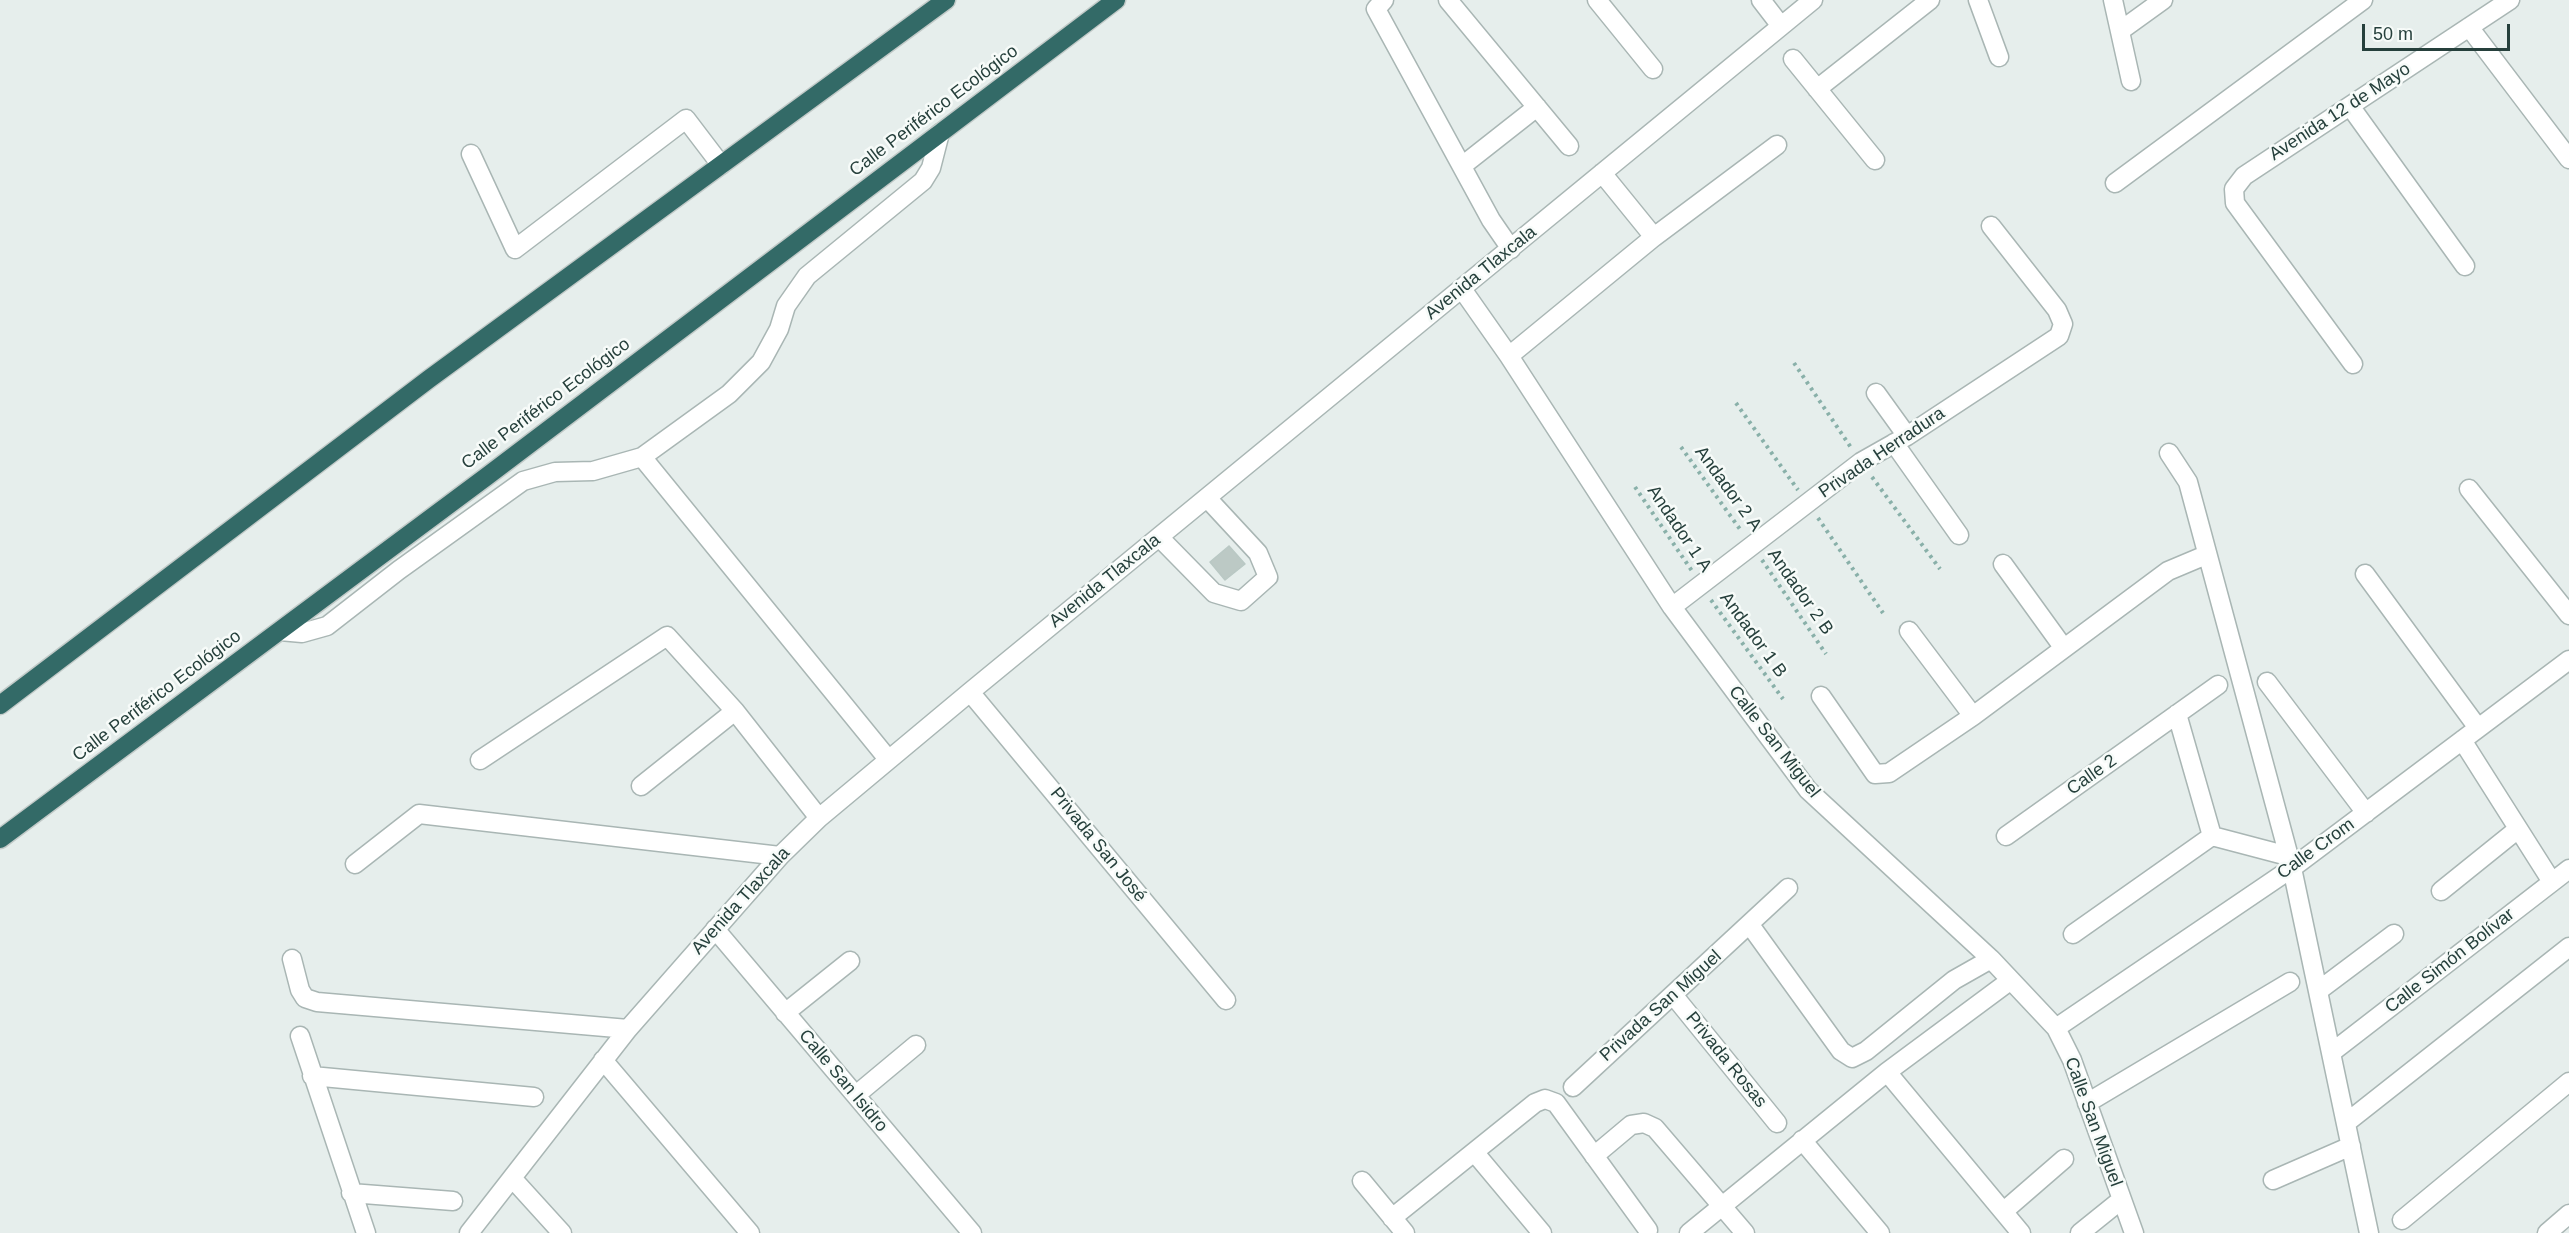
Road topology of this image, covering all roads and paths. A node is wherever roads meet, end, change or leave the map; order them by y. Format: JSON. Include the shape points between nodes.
{"nodes":[{"id":1,"x":946,"y":0,"type":"edge"},
{"id":2,"x":1116,"y":0,"type":"edge"},
{"id":3,"x":1384,"y":0,"type":"edge"},
{"id":4,"x":1448,"y":0,"type":"edge"},
{"id":5,"x":1596,"y":0,"type":"edge"},
{"id":6,"x":1761,"y":0,"type":"edge"},
{"id":7,"x":1813,"y":0,"type":"edge"},
{"id":8,"x":1930,"y":0,"type":"edge"},
{"id":9,"x":1978,"y":0,"type":"edge"},
{"id":10,"x":2113,"y":0,"type":"edge"},
{"id":11,"x":2163,"y":0,"type":"edge"},
{"id":12,"x":2363,"y":0,"type":"edge"},
{"id":13,"x":2510,"y":0,"type":"edge"},
{"id":14,"x":1781,"y":26,"type":"junction"},
{"id":15,"x":2469,"y":27,"type":"junction"},
{"id":16,"x":2120,"y":31,"type":"junction"},
{"id":17,"x":1999,"y":57,"type":"dead end"},
{"id":18,"x":1793,"y":59,"type":"dead end"},
{"id":19,"x":1653,"y":69,"type":"dead end"},
{"id":20,"x":2131,"y":81,"type":"dead end"},
{"id":21,"x":1817,"y":89,"type":"junction"},
{"id":22,"x":2350,"y":106,"type":"junction"},
{"id":23,"x":1537,"y":107,"type":"junction"},
{"id":24,"x":940,"y":133,"type":"junction"},
{"id":25,"x":1778,"y":145,"type":"dead end"},
{"id":26,"x":1569,"y":146,"type":"dead end"},
{"id":27,"x":471,"y":154,"type":"dead end"},
{"id":28,"x":2569,"y":159,"type":"edge"},
{"id":29,"x":1875,"y":160,"type":"dead end"},
{"id":30,"x":722,"y":165,"type":"junction"},
{"id":31,"x":1462,"y":166,"type":"junction"},
{"id":32,"x":1602,"y":173,"type":"junction"},
{"id":33,"x":2115,"y":183,"type":"dead end"},
{"id":34,"x":1991,"y":226,"type":"dead end"},
{"id":35,"x":1654,"y":237,"type":"junction"},
{"id":36,"x":1510,"y":249,"type":"junction"},
{"id":37,"x":2465,"y":266,"type":"dead end"},
{"id":38,"x":1462,"y":289,"type":"junction"},
{"id":39,"x":1509,"y":356,"type":"junction"},
{"id":40,"x":2353,"y":363,"type":"dead end"},
{"id":41,"x":1876,"y":393,"type":"dead end"},
{"id":42,"x":1736,"y":403,"type":"dead end"},
{"id":43,"x":1901,"y":439,"type":"junction"},
{"id":44,"x":1681,"y":447,"type":"dead end"},
{"id":45,"x":2169,"y":453,"type":"dead end"},
{"id":46,"x":642,"y":457,"type":"junction"},
{"id":47,"x":1635,"y":487,"type":"dead end"},
{"id":48,"x":2469,"y":489,"type":"dead end"},
{"id":49,"x":1207,"y":498,"type":"junction"},
{"id":50,"x":1807,"y":503,"type":"junction"},
{"id":51,"x":1959,"y":535,"type":"dead end"},
{"id":52,"x":1159,"y":537,"type":"junction"},
{"id":53,"x":1752,"y":546,"type":"junction"},
{"id":54,"x":2206,"y":555,"type":"junction"},
{"id":55,"x":2003,"y":564,"type":"dead end"},
{"id":56,"x":2365,"y":574,"type":"dead end"},
{"id":57,"x":1701,"y":586,"type":"junction"},
{"id":58,"x":1672,"y":607,"type":"junction"},
{"id":59,"x":1883,"y":612,"type":"dead end"},
{"id":60,"x":2569,"y":615,"type":"edge"},
{"id":61,"x":280,"y":631,"type":"junction"},
{"id":62,"x":1909,"y":631,"type":"dead end"},
{"id":63,"x":2063,"y":647,"type":"junction"},
{"id":64,"x":1826,"y":654,"type":"dead end"},
{"id":65,"x":2569,"y":660,"type":"edge"},
{"id":66,"x":2267,"y":682,"type":"dead end"},
{"id":67,"x":2218,"y":685,"type":"dead end"},
{"id":68,"x":970,"y":692,"type":"junction"},
{"id":69,"x":1821,"y":696,"type":"dead end"},
{"id":70,"x":1783,"y":699,"type":"dead end"},
{"id":71,"x":0,"y":705,"type":"edge"},
{"id":72,"x":735,"y":711,"type":"junction"},
{"id":73,"x":2177,"y":714,"type":"junction"},
{"id":74,"x":1973,"y":716,"type":"junction"},
{"id":75,"x":2478,"y":728,"type":"junction"},
{"id":76,"x":2463,"y":740,"type":"junction"},
{"id":77,"x":888,"y":759,"type":"junction"},
{"id":78,"x":480,"y":760,"type":"dead end"},
{"id":79,"x":641,"y":786,"type":"dead end"},
{"id":80,"x":2367,"y":813,"type":"junction"},
{"id":81,"x":819,"y":818,"type":"junction"},
{"id":82,"x":2518,"y":829,"type":"junction"},
{"id":83,"x":2006,"y":836,"type":"dead end"},
{"id":84,"x":2212,"y":836,"type":"junction"},
{"id":85,"x":0,"y":840,"type":"edge"},
{"id":86,"x":771,"y":855,"type":"junction"},
{"id":87,"x":2290,"y":862,"type":"junction"},
{"id":88,"x":355,"y":864,"type":"dead end"},
{"id":89,"x":2569,"y":869,"type":"edge"},
{"id":90,"x":2552,"y":882,"type":"junction"},
{"id":91,"x":1788,"y":888,"type":"dead end"},
{"id":92,"x":2441,"y":891,"type":"dead end"},
{"id":93,"x":1749,"y":925,"type":"junction"},
{"id":94,"x":715,"y":929,"type":"junction"},
{"id":95,"x":2073,"y":934,"type":"dead end"},
{"id":96,"x":2394,"y":934,"type":"dead end"},
{"id":97,"x":2569,"y":947,"type":"edge"},
{"id":98,"x":292,"y":959,"type":"dead end"},
{"id":99,"x":1990,"y":959,"type":"junction"},
{"id":100,"x":850,"y":961,"type":"dead end"},
{"id":101,"x":2011,"y":980,"type":"junction"},
{"id":102,"x":2290,"y":982,"type":"dead end"},
{"id":103,"x":2318,"y":991,"type":"junction"},
{"id":104,"x":1674,"y":996,"type":"junction"},
{"id":105,"x":1226,"y":1000,"type":"dead end"},
{"id":106,"x":786,"y":1012,"type":"junction"},
{"id":107,"x":2056,"y":1028,"type":"junction"},
{"id":108,"x":628,"y":1029,"type":"junction"},
{"id":109,"x":300,"y":1036,"type":"dead end"},
{"id":110,"x":916,"y":1045,"type":"dead end"},
{"id":111,"x":2331,"y":1053,"type":"junction"},
{"id":112,"x":603,"y":1060,"type":"junction"},
{"id":113,"x":1887,"y":1072,"type":"junction"},
{"id":114,"x":312,"y":1076,"type":"junction"},
{"id":115,"x":2569,"y":1082,"type":"edge"},
{"id":116,"x":1572,"y":1087,"type":"dead end"},
{"id":117,"x":856,"y":1095,"type":"junction"},
{"id":118,"x":534,"y":1097,"type":"dead end"},
{"id":119,"x":2087,"y":1103,"type":"junction"},
{"id":120,"x":1778,"y":1123,"type":"dead end"},
{"id":121,"x":2346,"y":1123,"type":"junction"},
{"id":122,"x":1802,"y":1140,"type":"junction"},
{"id":123,"x":2351,"y":1146,"type":"junction"},
{"id":124,"x":1474,"y":1153,"type":"junction"},
{"id":125,"x":1594,"y":1156,"type":"junction"},
{"id":126,"x":2064,"y":1159,"type":"dead end"},
{"id":127,"x":512,"y":1178,"type":"junction"},
{"id":128,"x":2273,"y":1180,"type":"dead end"},
{"id":129,"x":1362,"y":1181,"type":"dead end"},
{"id":130,"x":351,"y":1193,"type":"junction"},
{"id":131,"x":2121,"y":1200,"type":"junction"},
{"id":132,"x":453,"y":1201,"type":"dead end"},
{"id":133,"x":1722,"y":1207,"type":"junction"},
{"id":134,"x":2004,"y":1211,"type":"junction"},
{"id":135,"x":2569,"y":1214,"type":"edge"},
{"id":136,"x":1392,"y":1218,"type":"junction"},
{"id":137,"x":2402,"y":1220,"type":"dead end"},
{"id":138,"x":1647,"y":1230,"type":"dead end"},
{"id":139,"x":366,"y":1233,"type":"edge"},
{"id":140,"x":469,"y":1233,"type":"edge"},
{"id":141,"x":562,"y":1233,"type":"edge"},
{"id":142,"x":750,"y":1233,"type":"edge"},
{"id":143,"x":972,"y":1233,"type":"edge"},
{"id":144,"x":1405,"y":1233,"type":"edge"},
{"id":145,"x":1542,"y":1233,"type":"edge"},
{"id":146,"x":1689,"y":1233,"type":"edge"},
{"id":147,"x":1744,"y":1233,"type":"edge"},
{"id":148,"x":1880,"y":1233,"type":"edge"},
{"id":149,"x":2021,"y":1233,"type":"edge"},
{"id":150,"x":2080,"y":1233,"type":"edge"},
{"id":151,"x":2134,"y":1233,"type":"edge"},
{"id":152,"x":2369,"y":1233,"type":"edge"},
{"id":153,"x":2547,"y":1233,"type":"edge"}],
"edges":[{"from":1,"to":30,"type":"highway"},
{"from":2,"to":24,"type":"highway","name":"Calle Periférico Ecológico"},
{"from":3,"to":31,"type":"street","via":[[1376,9]]},
{"from":4,"to":23,"type":"street"},
{"from":5,"to":19,"type":"street"},
{"from":6,"to":14,"type":"street"},
{"from":7,"to":14,"type":"street","name":"Avenida Tlaxcala"},
{"from":8,"to":21,"type":"street"},
{"from":9,"to":17,"type":"street"},
{"from":10,"to":16,"type":"street"},
{"from":11,"to":16,"type":"street"},
{"from":12,"to":33,"type":"street"},
{"from":13,"to":15,"type":"street","name":"Avenida 12 de Mayo"},
{"from":14,"to":32,"type":"street","name":"Avenida Tlaxcala"},
{"from":15,"to":22,"type":"street","name":"Avenida 12 de Mayo"},
{"from":15,"to":28,"type":"street"},
{"from":16,"to":20,"type":"street"},
{"from":18,"to":21,"type":"street"},
{"from":21,"to":29,"type":"street"},
{"from":22,"to":37,"type":"street"},
{"from":22,"to":40,"type":"street","name":"Avenida 12 de Mayo","via":[[2244,176],[2234,189],[2235,203]]},
{"from":23,"to":26,"type":"street"},
{"from":23,"to":31,"type":"street"},
{"from":24,"to":46,"type":"street","via":[[931,168],[923,181],[807,276],[760,362],[729,394]]},
{"from":24,"to":61,"type":"highway","name":"Calle Periférico Ecológico"},
{"from":25,"to":35,"type":"street"},
{"from":27,"to":30,"type":"street","via":[[514,249],[686,119]]},
{"from":30,"to":71,"type":"highway","via":[[429,379]]},
{"from":31,"to":36,"type":"street"},
{"from":32,"to":35,"type":"street"},
{"from":32,"to":36,"type":"street","name":"Avenida Tlaxcala"},
{"from":34,"to":43,"type":"street","name":"Privada Herradura","via":[[2057,310],[2063,324],[2059,336]]},
{"from":35,"to":39,"type":"street"},
{"from":36,"to":38,"type":"street","name":"Avenida Tlaxcala"},
{"from":38,"to":39,"type":"street","name":"Calle San Miguel"},
{"from":38,"to":49,"type":"street","name":"Avenida Tlaxcala"},
{"from":39,"to":58,"type":"street","name":"Calle San Miguel"},
{"from":41,"to":43,"type":"street"},
{"from":42,"to":50,"type":"path"},
{"from":43,"to":50,"type":"street","name":"Privada Herradura","via":[[1861,462]]},
{"from":43,"to":51,"type":"street"},
{"from":44,"to":53,"type":"path","name":"Andador 2 A"},
{"from":45,"to":54,"type":"street","via":[[2188,482]]},
{"from":46,"to":61,"type":"street","via":[[593,471],[555,472],[523,481],[327,626],[302,633]]},
{"from":46,"to":77,"type":"street"},
{"from":47,"to":57,"type":"path","name":"Andador 1 A"},
{"from":48,"to":60,"type":"street"},
{"from":49,"to":52,"type":"street","name":"Avenida Tlaxcala"},
{"from":49,"to":52,"type":"street","via":[[1258,553],[1268,577],[1241,601],[1214,593]]},
{"from":50,"to":53,"type":"street","name":"Privada Herradura"},
{"from":50,"to":59,"type":"path"},
{"from":52,"to":68,"type":"street","name":"Avenida Tlaxcala"},
{"from":53,"to":57,"type":"street","name":"Privada Herradura"},
{"from":53,"to":64,"type":"path","name":"Andador 2 B"},
{"from":54,"to":63,"type":"street","via":[[2168,571]]},
{"from":54,"to":87,"type":"street"},
{"from":55,"to":63,"type":"street"},
{"from":56,"to":75,"type":"street"},
{"from":57,"to":58,"type":"street","name":"Privada Herradura"},
{"from":57,"to":70,"type":"path","name":"Andador 1 B"},
{"from":58,"to":99,"type":"street","name":"Calle San Miguel","via":[[1808,790]]},
{"from":61,"to":85,"type":"highway","name":"Calle Periférico Ecológico"},
{"from":62,"to":74,"type":"street"},
{"from":63,"to":74,"type":"street"},
{"from":65,"to":75,"type":"street","name":"Calle Crom"},
{"from":66,"to":80,"type":"street"},
{"from":67,"to":73,"type":"street","name":"Calle 2"},
{"from":68,"to":77,"type":"street","name":"Avenida Tlaxcala"},
{"from":68,"to":105,"type":"street","name":"Privada San José"},
{"from":69,"to":74,"type":"street","via":[[1875,774],[1880,775]]},
{"from":72,"to":78,"type":"street","via":[[667,636]]},
{"from":72,"to":79,"type":"street"},
{"from":72,"to":81,"type":"street"},
{"from":73,"to":83,"type":"street","name":"Calle 2"},
{"from":73,"to":84,"type":"street"},
{"from":75,"to":76,"type":"street","name":"Calle Crom"},
{"from":76,"to":80,"type":"street","name":"Calle Crom"},
{"from":76,"to":82,"type":"street"},
{"from":77,"to":81,"type":"street","name":"Avenida Tlaxcala"},
{"from":80,"to":87,"type":"street","name":"Calle Crom"},
{"from":81,"to":86,"type":"street","name":"Avenida Tlaxcala"},
{"from":82,"to":90,"type":"street"},
{"from":82,"to":92,"type":"street"},
{"from":84,"to":87,"type":"street"},
{"from":84,"to":95,"type":"street"},
{"from":86,"to":88,"type":"street","via":[[419,814]]},
{"from":86,"to":94,"type":"street","name":"Avenida Tlaxcala"},
{"from":87,"to":103,"type":"street"},
{"from":87,"to":107,"type":"street","name":"Calle Crom"},
{"from":89,"to":90,"type":"street","name":"Calle Simón Bolívar"},
{"from":90,"to":111,"type":"street","name":"Calle Simón Bolívar"},
{"from":91,"to":93,"type":"street","name":"Privada San Miguel"},
{"from":93,"to":99,"type":"street","via":[[1841,1051],[1852,1058],[1954,980]]},
{"from":93,"to":104,"type":"street","name":"Privada San Miguel"},
{"from":94,"to":106,"type":"street","name":"Calle San Isidro"},
{"from":94,"to":108,"type":"street","name":"Avenida Tlaxcala"},
{"from":96,"to":103,"type":"street"},
{"from":97,"to":121,"type":"street"},
{"from":98,"to":108,"type":"street","via":[[300,990],[305,998],[317,1002]]},
{"from":99,"to":101,"type":"street","name":"Calle San Miguel"},
{"from":100,"to":106,"type":"street"},
{"from":101,"to":107,"type":"street","name":"Calle San Miguel"},
{"from":101,"to":113,"type":"street"},
{"from":102,"to":119,"type":"street"},
{"from":103,"to":111,"type":"street"},
{"from":104,"to":116,"type":"street","name":"Privada San Miguel"},
{"from":104,"to":120,"type":"street","name":"Privada Rosas"},
{"from":106,"to":117,"type":"street","name":"Calle San Isidro"},
{"from":107,"to":119,"type":"street","name":"Calle San Miguel"},
{"from":108,"to":112,"type":"street","name":"Avenida Tlaxcala"},
{"from":109,"to":114,"type":"street"},
{"from":110,"to":117,"type":"street"},
{"from":111,"to":121,"type":"street"},
{"from":112,"to":127,"type":"street","name":"Avenida Tlaxcala"},
{"from":112,"to":142,"type":"street"},
{"from":113,"to":122,"type":"street"},
{"from":113,"to":134,"type":"street"},
{"from":114,"to":118,"type":"street"},
{"from":114,"to":130,"type":"street"},
{"from":115,"to":137,"type":"street"},
{"from":117,"to":143,"type":"street","name":"Calle San Isidro"},
{"from":119,"to":131,"type":"street","name":"Calle San Miguel"},
{"from":121,"to":123,"type":"street"},
{"from":122,"to":133,"type":"street"},
{"from":122,"to":148,"type":"street"},
{"from":123,"to":128,"type":"street"},
{"from":123,"to":152,"type":"street"},
{"from":124,"to":125,"type":"street","via":[[1534,1102],[1545,1099],[1556,1103]]},
{"from":124,"to":136,"type":"street"},
{"from":124,"to":145,"type":"street"},
{"from":125,"to":133,"type":"street","via":[[1631,1125],[1644,1123],[1655,1128]]},
{"from":125,"to":138,"type":"street"},
{"from":126,"to":134,"type":"street"},
{"from":127,"to":140,"type":"street","name":"Avenida Tlaxcala"},
{"from":127,"to":141,"type":"street"},
{"from":129,"to":136,"type":"street"},
{"from":130,"to":132,"type":"street"},
{"from":130,"to":139,"type":"street"},
{"from":131,"to":150,"type":"street"},
{"from":131,"to":151,"type":"street","name":"Calle San Miguel"},
{"from":133,"to":146,"type":"street"},
{"from":133,"to":147,"type":"street"},
{"from":134,"to":149,"type":"street"},
{"from":135,"to":153,"type":"street"},
{"from":136,"to":144,"type":"street"}]}
